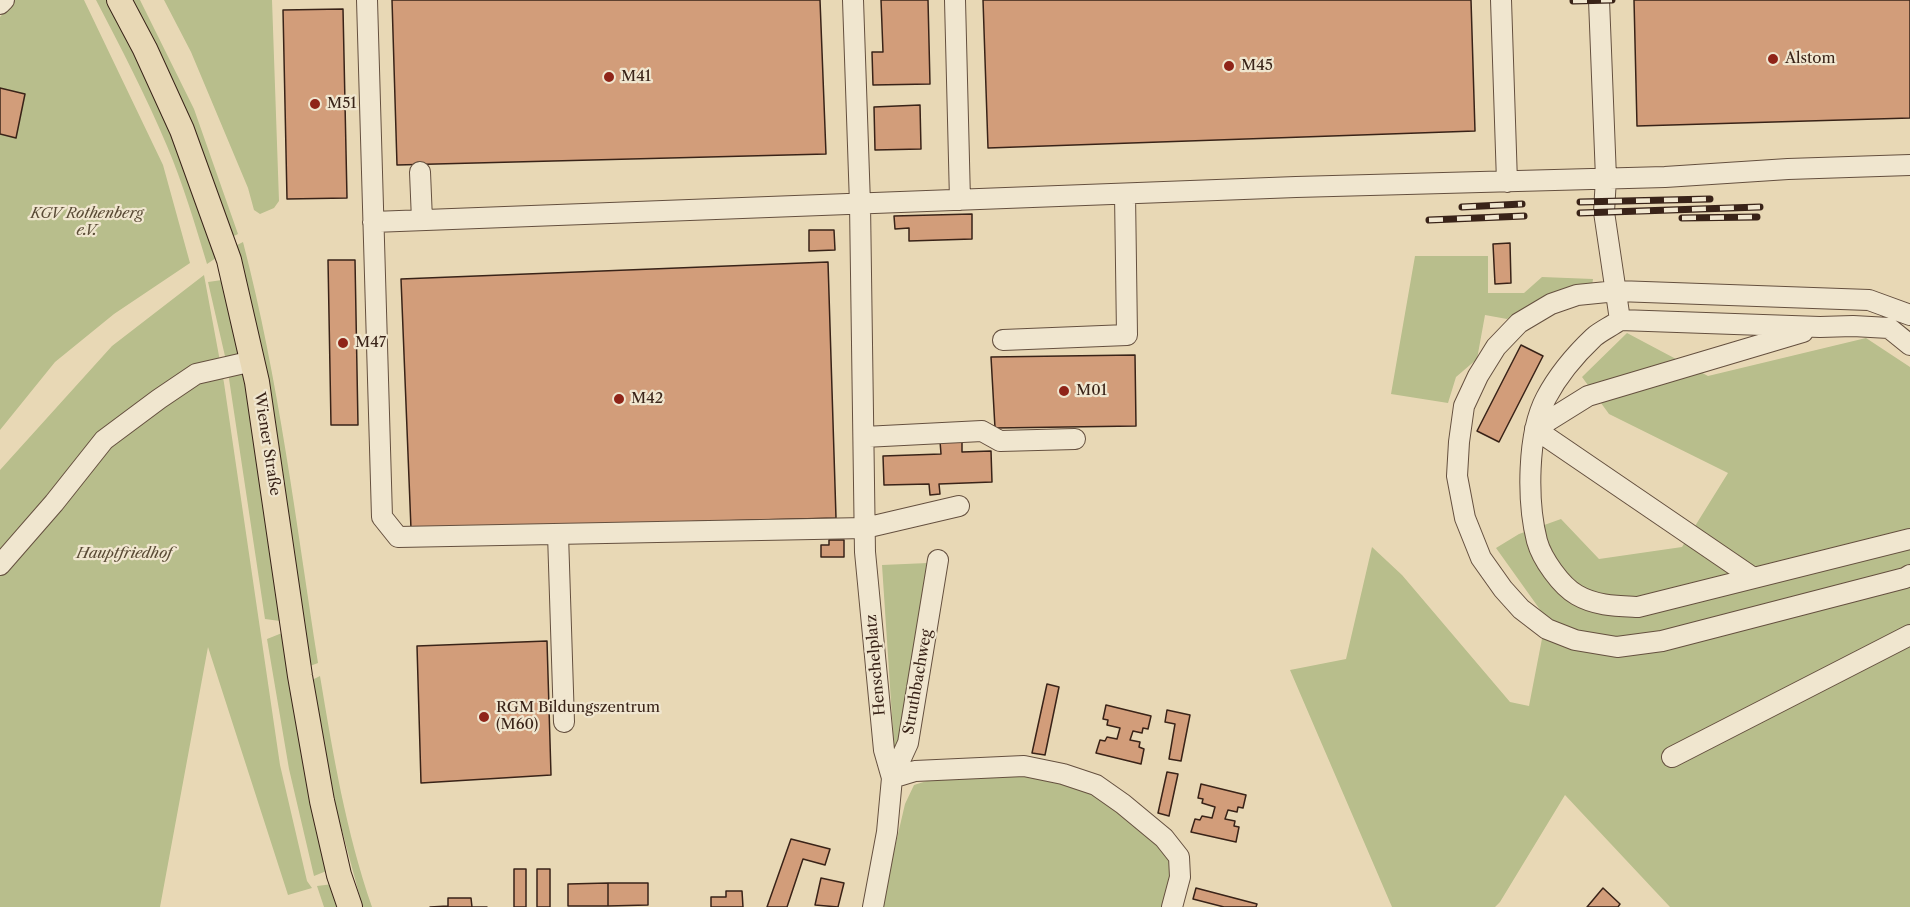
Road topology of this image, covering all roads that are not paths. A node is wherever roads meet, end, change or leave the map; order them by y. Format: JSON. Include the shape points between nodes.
{"nodes":[{"id":1,"x":4,"y":0,"type":"edge"},
{"id":2,"x":119,"y":0,"type":"edge"},
{"id":3,"x":367,"y":0,"type":"edge"},
{"id":4,"x":854,"y":0,"type":"edge"},
{"id":5,"x":955,"y":0,"type":"edge"},
{"id":6,"x":1501,"y":0,"type":"edge"},
{"id":7,"x":1599,"y":0,"type":"edge"},
{"id":8,"x":0,"y":4,"type":"edge"},
{"id":9,"x":1910,"y":165,"type":"edge"},
{"id":10,"x":420,"y":172,"type":"dead end"},
{"id":11,"x":1606,"y":178,"type":"junction"},
{"id":12,"x":1507,"y":182,"type":"junction"},
{"id":13,"x":1125,"y":194,"type":"junction"},
{"id":14,"x":960,"y":200,"type":"junction"},
{"id":15,"x":860,"y":204,"type":"junction"},
{"id":16,"x":422,"y":220,"type":"junction"},
{"id":17,"x":373,"y":222,"type":"junction"},
{"id":18,"x":1617,"y":291,"type":"junction"},
{"id":19,"x":1910,"y":315,"type":"edge"},
{"id":20,"x":1620,"y":320,"type":"junction"},
{"id":21,"x":1820,"y":327,"type":"junction"},
{"id":22,"x":1003,"y":340,"type":"dead end"},
{"id":23,"x":1910,"y":345,"type":"edge"},
{"id":24,"x":253,"y":362,"type":"junction"},
{"id":25,"x":1535,"y":429,"type":"junction"},
{"id":26,"x":864,"y":437,"type":"junction"},
{"id":27,"x":1075,"y":439,"type":"dead end"},
{"id":28,"x":959,"y":506,"type":"dead end"},
{"id":29,"x":865,"y":528,"type":"junction"},
{"id":30,"x":558,"y":534,"type":"junction"},
{"id":31,"x":1910,"y":539,"type":"edge"},
{"id":32,"x":938,"y":561,"type":"dead end"},
{"id":33,"x":0,"y":565,"type":"edge"},
{"id":34,"x":1910,"y":575,"type":"edge"},
{"id":35,"x":1752,"y":577,"type":"junction"},
{"id":36,"x":1910,"y":635,"type":"edge"},
{"id":37,"x":564,"y":722,"type":"dead end"},
{"id":38,"x":1672,"y":757,"type":"dead end"},
{"id":39,"x":892,"y":778,"type":"junction"},
{"id":40,"x":350,"y":907,"type":"edge"},
{"id":41,"x":873,"y":907,"type":"edge"},
{"id":42,"x":1172,"y":907,"type":"edge"}],
"edges":[{"from":1,"to":8,"type":"street"},
{"from":2,"to":24,"type":"main road","name":"Wiener Straße","via":[[182,130],[203,184],[229,260]]},
{"from":3,"to":17,"type":"street"},
{"from":4,"to":15,"type":"street","name":"Henschelplatz"},
{"from":5,"to":14,"type":"street"},
{"from":6,"to":12,"type":"street"},
{"from":7,"to":11,"type":"street"},
{"from":9,"to":11,"type":"street"},
{"from":10,"to":16,"type":"street"},
{"from":11,"to":12,"type":"street"},
{"from":11,"to":18,"type":"street","via":[[1603,202]]},
{"from":12,"to":13,"type":"street"},
{"from":13,"to":14,"type":"street"},
{"from":13,"to":22,"type":"street","via":[[1127,335]]},
{"from":14,"to":15,"type":"street"},
{"from":15,"to":16,"type":"street"},
{"from":15,"to":26,"type":"street","name":"Henschelplatz"},
{"from":16,"to":17,"type":"street"},
{"from":17,"to":30,"type":"street","via":[[382,517],[398,537]]},
{"from":18,"to":19,"type":"street","via":[[1869,300]]},
{"from":18,"to":20,"type":"street"},
{"from":18,"to":34,"type":"street","via":[[1577,295],[1551,304],[1519,323],[1496,347],[1464,406],[1457,476],[1465,519],[1481,558],[1521,609],[1547,629],[1575,640],[1617,646],[1662,641]]},
{"from":20,"to":21,"type":"street"},
{"from":20,"to":25,"type":"street","via":[[1594,337],[1569,365],[1546,399]]},
{"from":21,"to":23,"type":"street","via":[[1888,328]]},
{"from":21,"to":25,"type":"street","via":[[1588,396]]},
{"from":24,"to":33,"type":"street","via":[[196,374],[104,440]]},
{"from":24,"to":40,"type":"main road","name":"Wiener Straße","via":[[322,801]]},
{"from":25,"to":35,"type":"street"},
{"from":25,"to":35,"type":"street","via":[[1529,486],[1537,543],[1556,577],[1576,595],[1599,605],[1638,607]]},
{"from":26,"to":27,"type":"street","via":[[981,431],[1000,441]]},
{"from":26,"to":29,"type":"street","name":"Henschelplatz"},
{"from":28,"to":29,"type":"street"},
{"from":29,"to":30,"type":"street"},
{"from":29,"to":39,"type":"street","name":"Henschelplatz","via":[[884,750]]},
{"from":30,"to":37,"type":"street"},
{"from":31,"to":35,"type":"street"},
{"from":32,"to":39,"type":"street","name":"Struthbachweg","via":[[908,743]]},
{"from":36,"to":38,"type":"street"},
{"from":39,"to":41,"type":"street","name":"Struthbachweg"},
{"from":39,"to":42,"type":"street","via":[[915,771],[1024,766],[1096,786],[1164,838],[1179,857],[1180,877]]}]}
